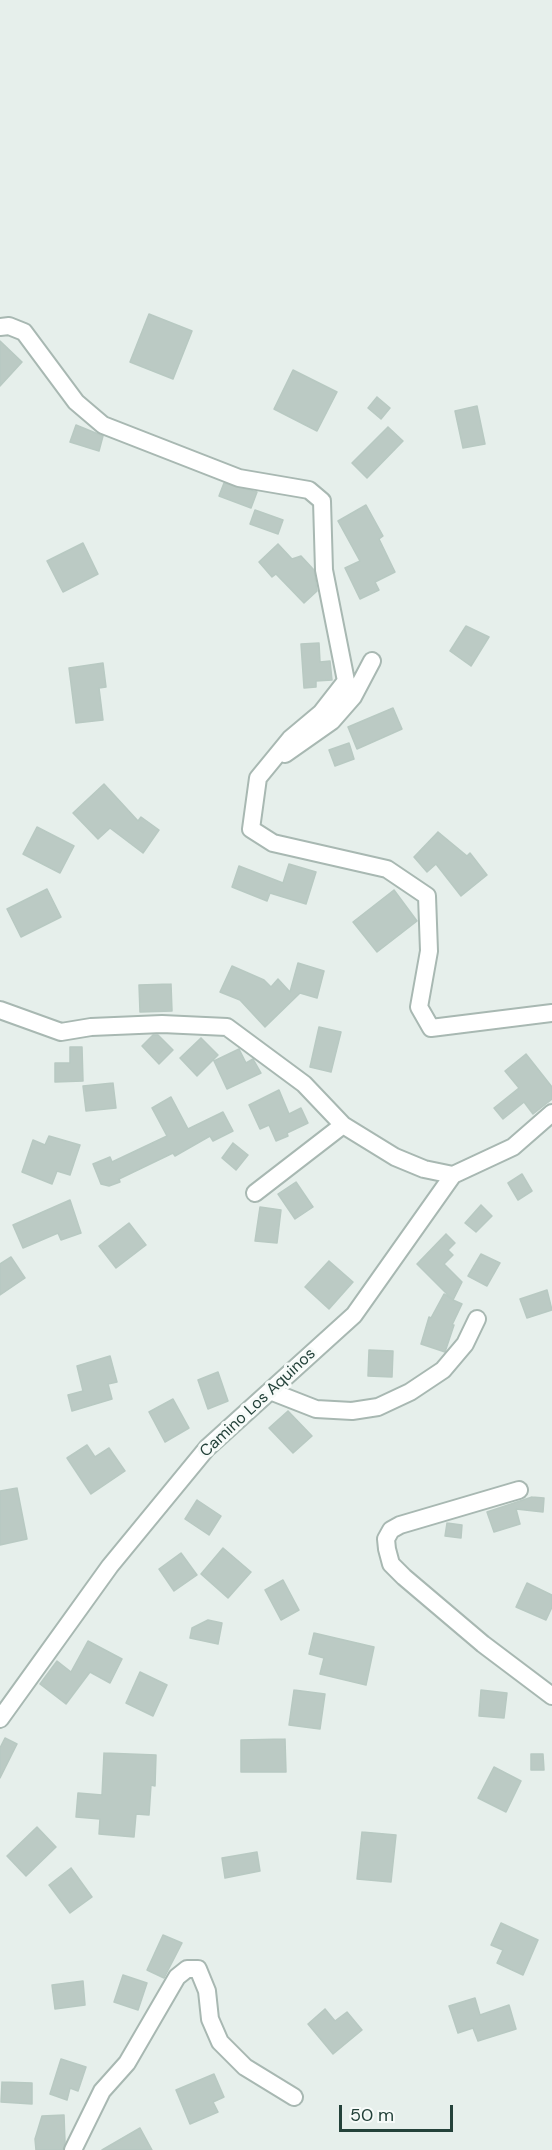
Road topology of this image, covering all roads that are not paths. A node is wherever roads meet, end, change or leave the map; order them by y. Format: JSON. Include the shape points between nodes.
{"nodes":[{"id":1,"x":0,"y":327,"type":"edge"},
{"id":2,"x":372,"y":661,"type":"dead end"},
{"id":3,"x":271,"y":763,"type":"junction"},
{"id":4,"x":0,"y":1010,"type":"edge"},
{"id":5,"x":552,"y":1013,"type":"edge"},
{"id":6,"x":552,"y":1113,"type":"edge"},
{"id":7,"x":343,"y":1125,"type":"junction"},
{"id":8,"x":453,"y":1175,"type":"junction"},
{"id":9,"x":255,"y":1193,"type":"dead end"},
{"id":10,"x":477,"y":1319,"type":"dead end"},
{"id":11,"x":270,"y":1391,"type":"junction"},
{"id":12,"x":519,"y":1490,"type":"dead end"},
{"id":13,"x":552,"y":1696,"type":"edge"},
{"id":14,"x":0,"y":1719,"type":"edge"},
{"id":15,"x":294,"y":2097,"type":"dead end"},
{"id":16,"x":73,"y":2150,"type":"edge"}],
"edges":[{"from":1,"to":3,"type":"street","via":[[24,332],[76,402],[103,425],[239,478],[309,490],[322,501],[324,570],[346,681],[321,713],[290,739]]},
{"from":2,"to":3,"type":"street","via":[[353,697],[332,721]]},
{"from":3,"to":5,"type":"street","via":[[258,778],[251,829],[273,843],[387,869],[427,896],[429,951],[419,1007],[431,1028]]},
{"from":4,"to":7,"type":"street","via":[[61,1032],[162,1024],[227,1027],[304,1084]]},
{"from":6,"to":8,"type":"street","via":[[513,1147]]},
{"from":7,"to":8,"type":"street","via":[[395,1157]]},
{"from":7,"to":9,"type":"street"},
{"from":8,"to":11,"type":"street","name":"Camino Los Aquinos","via":[[354,1315]]},
{"from":10,"to":11,"type":"street","via":[[465,1344],[443,1370],[378,1407],[352,1411],[316,1409]]},
{"from":11,"to":14,"type":"street","name":"Camino Los Aquinos","via":[[207,1448],[110,1566]]},
{"from":12,"to":13,"type":"street","via":[[399,1525],[386,1539],[387,1549],[391,1564],[404,1577]]},
{"from":15,"to":16,"type":"street","via":[[245,2067],[220,2042],[198,1969],[187,1969],[177,1977],[127,2063],[102,2091]]}]}
